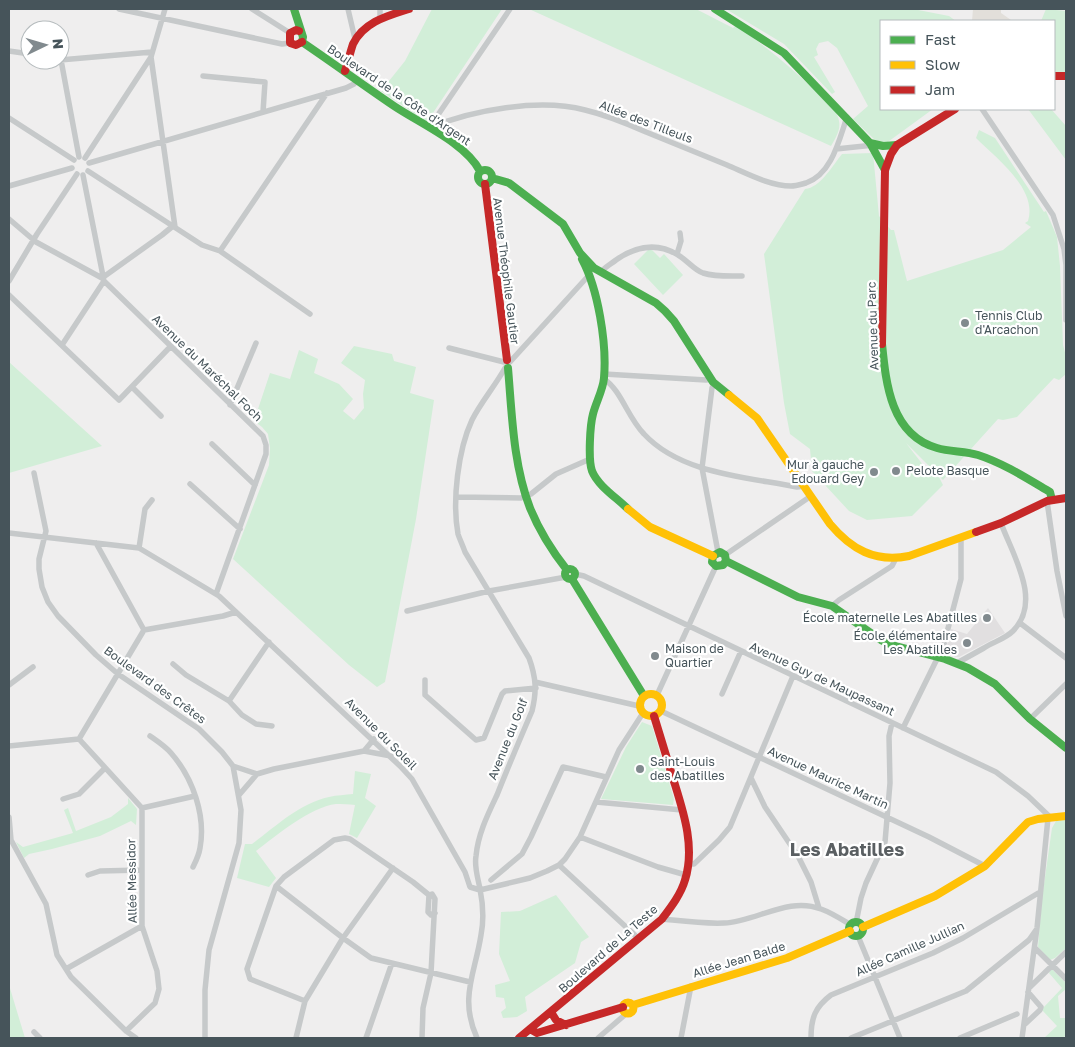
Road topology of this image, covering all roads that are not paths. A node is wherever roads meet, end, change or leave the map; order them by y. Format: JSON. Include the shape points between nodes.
{"nodes":[{"id":1,"x":119,"y":9,"type":"edge"},
{"id":2,"x":165,"y":9,"type":"edge"},
{"id":3,"x":252,"y":9,"type":"edge"},
{"id":4,"x":294,"y":9,"type":"edge"},
{"id":5,"x":348,"y":9,"type":"edge"},
{"id":6,"x":380,"y":9,"type":"edge"},
{"id":7,"x":409,"y":9,"type":"edge"},
{"id":8,"x":510,"y":9,"type":"edge"},
{"id":9,"x":715,"y":9,"type":"edge"},
{"id":10,"x":163,"y":18,"type":"junction"},
{"id":11,"x":380,"y":19,"type":"junction"},
{"id":12,"x":300,"y":31,"type":"junction"},
{"id":13,"x":290,"y":33,"type":"junction"},
{"id":14,"x":355,"y":39,"type":"junction"},
{"id":15,"x":302,"y":42,"type":"junction"},
{"id":16,"x":290,"y":43,"type":"junction"},
{"id":17,"x":152,"y":55,"type":"junction"},
{"id":18,"x":70,"y":60,"type":"edge"},
{"id":19,"x":63,"y":70,"type":"edge"},
{"id":20,"x":345,"y":72,"type":"junction"},
{"id":21,"x":203,"y":76,"type":"dead end"},
{"id":22,"x":357,"y":79,"type":"junction"},
{"id":23,"x":327,"y":93,"type":"junction"},
{"id":24,"x":953,"y":110,"type":"edge"},
{"id":25,"x":983,"y":110,"type":"edge"},
{"id":26,"x":263,"y":112,"type":"junction"},
{"id":27,"x":9,"y":118,"type":"edge"},
{"id":28,"x":847,"y":118,"type":"junction"},
{"id":29,"x":429,"y":128,"type":"junction"},
{"id":30,"x":164,"y":141,"type":"junction"},
{"id":31,"x":897,"y":145,"type":"junction"},
{"id":32,"x":836,"y":148,"type":"junction"},
{"id":33,"x":877,"y":148,"type":"junction"},
{"id":34,"x":891,"y":154,"type":"junction"},
{"id":35,"x":82,"y":160,"type":"junction"},
{"id":36,"x":72,"y":168,"type":"junction"},
{"id":37,"x":885,"y":170,"type":"junction"},
{"id":38,"x":480,"y":171,"type":"junction"},
{"id":39,"x":83,"y":173,"type":"junction"},
{"id":40,"x":492,"y":178,"type":"junction"},
{"id":41,"x":485,"y":184,"type":"junction"},
{"id":42,"x":9,"y":186,"type":"edge"},
{"id":43,"x":9,"y":219,"type":"edge"},
{"id":44,"x":174,"y":226,"type":"junction"},
{"id":45,"x":680,"y":233,"type":"dead end"},
{"id":46,"x":34,"y":240,"type":"junction"},
{"id":47,"x":220,"y":251,"type":"junction"},
{"id":48,"x":677,"y":254,"type":"junction"},
{"id":49,"x":595,"y":271,"type":"junction"},
{"id":50,"x":742,"y":276,"type":"dead end"},
{"id":51,"x":103,"y":280,"type":"junction"},
{"id":52,"x":9,"y":281,"type":"edge"},
{"id":53,"x":9,"y":295,"type":"edge"},
{"id":54,"x":310,"y":314,"type":"dead end"},
{"id":55,"x":1066,"y":320,"type":"edge"},
{"id":56,"x":256,"y":343,"type":"dead end"},
{"id":57,"x":62,"y":344,"type":"junction"},
{"id":58,"x":170,"y":346,"type":"junction"},
{"id":59,"x":449,"y":348,"type":"dead end"},
{"id":60,"x":507,"y":364,"type":"junction"},
{"id":61,"x":604,"y":377,"type":"junction"},
{"id":62,"x":498,"y":379,"type":"junction"},
{"id":63,"x":713,"y":381,"type":"junction"},
{"id":64,"x":509,"y":382,"type":"junction"},
{"id":65,"x":132,"y":387,"type":"junction"},
{"id":66,"x":230,"y":404,"type":"junction"},
{"id":67,"x":161,"y":416,"type":"dead end"},
{"id":68,"x":212,"y":444,"type":"dead end"},
{"id":69,"x":590,"y":459,"type":"junction"},
{"id":70,"x":702,"y":468,"type":"junction"},
{"id":71,"x":34,"y":473,"type":"dead end"},
{"id":72,"x":190,"y":484,"type":"dead end"},
{"id":73,"x":255,"y":485,"type":"junction"},
{"id":74,"x":805,"y":486,"type":"junction"},
{"id":75,"x":526,"y":496,"type":"junction"},
{"id":76,"x":811,"y":496,"type":"junction"},
{"id":77,"x":1066,"y":497,"type":"edge"},
{"id":78,"x":457,"y":498,"type":"junction"},
{"id":79,"x":1050,"y":499,"type":"junction"},
{"id":80,"x":152,"y":500,"type":"dead end"},
{"id":81,"x":1001,"y":523,"type":"junction"},
{"id":82,"x":240,"y":530,"type":"junction"},
{"id":83,"x":9,"y":534,"type":"edge"},
{"id":84,"x":45,"y":538,"type":"junction"},
{"id":85,"x":960,"y":538,"type":"junction"},
{"id":86,"x":96,"y":543,"type":"junction"},
{"id":87,"x":139,"y":548,"type":"junction"},
{"id":88,"x":720,"y":556,"type":"junction"},
{"id":89,"x":896,"y":558,"type":"junction"},
{"id":90,"x":716,"y":566,"type":"joint"},
{"id":91,"x":570,"y":575,"type":"junction"},
{"id":92,"x":489,"y":591,"type":"junction"},
{"id":93,"x":216,"y":594,"type":"junction"},
{"id":94,"x":832,"y":606,"type":"junction"},
{"id":95,"x":407,"y":611,"type":"dead end"},
{"id":96,"x":236,"y":612,"type":"junction"},
{"id":97,"x":1066,"y":616,"type":"edge"},
{"id":98,"x":1020,"y":623,"type":"junction"},
{"id":99,"x":688,"y":625,"type":"junction"},
{"id":100,"x":144,"y":630,"type":"junction"},
{"id":101,"x":269,"y":642,"type":"junction"},
{"id":102,"x":741,"y":651,"type":"junction"},
{"id":103,"x":939,"y":658,"type":"junction"},
{"id":104,"x":1066,"y":658,"type":"edge"},
{"id":105,"x":957,"y":663,"type":"junction"},
{"id":106,"x":173,"y":664,"type":"dead end"},
{"id":107,"x":33,"y":667,"type":"dead end"},
{"id":108,"x":118,"y":674,"type":"junction"},
{"id":109,"x":793,"y":676,"type":"junction"},
{"id":110,"x":426,"y":680,"type":"dead end"},
{"id":111,"x":1066,"y":684,"type":"edge"},
{"id":112,"x":9,"y":685,"type":"edge"},
{"id":113,"x":535,"y":685,"type":"junction"},
{"id":114,"x":722,"y":694,"type":"dead end"},
{"id":115,"x":657,"y":695,"type":"junction"},
{"id":116,"x":644,"y":696,"type":"junction"},
{"id":117,"x":229,"y":702,"type":"junction"},
{"id":118,"x":641,"y":710,"type":"junction"},
{"id":119,"x":661,"y":711,"type":"junction"},
{"id":120,"x":654,"y":716,"type":"junction"},
{"id":121,"x":1030,"y":719,"type":"junction"},
{"id":122,"x":892,"y":723,"type":"junction"},
{"id":123,"x":272,"y":726,"type":"dead end"},
{"id":124,"x":903,"y":728,"type":"junction"},
{"id":125,"x":150,"y":736,"type":"dead end"},
{"id":126,"x":79,"y":739,"type":"junction"},
{"id":127,"x":374,"y":739,"type":"junction"},
{"id":128,"x":9,"y":746,"type":"edge"},
{"id":129,"x":1066,"y":748,"type":"edge"},
{"id":130,"x":364,"y":751,"type":"junction"},
{"id":131,"x":391,"y":756,"type":"junction"},
{"id":132,"x":760,"y":757,"type":"junction"},
{"id":133,"x":233,"y":766,"type":"junction"},
{"id":134,"x":105,"y":768,"type":"junction"},
{"id":135,"x":257,"y":774,"type":"junction"},
{"id":136,"x":606,"y":777,"type":"junction"},
{"id":137,"x":751,"y":778,"type":"junction"},
{"id":138,"x":195,"y":796,"type":"junction"},
{"id":139,"x":239,"y":796,"type":"junction"},
{"id":140,"x":63,"y":799,"type":"dead end"},
{"id":141,"x":596,"y":802,"type":"junction"},
{"id":142,"x":142,"y":808,"type":"junction"},
{"id":143,"x":682,"y":810,"type":"junction"},
{"id":144,"x":1066,"y":816,"type":"edge"},
{"id":145,"x":9,"y":817,"type":"edge"},
{"id":146,"x":888,"y":818,"type":"junction"},
{"id":147,"x":1049,"y":818,"type":"junction"},
{"id":148,"x":580,"y":837,"type":"junction"},
{"id":149,"x":688,"y":864,"type":"junction"},
{"id":150,"x":559,"y":865,"type":"junction"},
{"id":151,"x":985,"y":866,"type":"junction"},
{"id":152,"x":193,"y":867,"type":"dead end"},
{"id":153,"x":393,"y":868,"type":"junction"},
{"id":154,"x":142,"y":870,"type":"junction"},
{"id":155,"x":465,"y":872,"type":"junction"},
{"id":156,"x":476,"y":873,"type":"junction"},
{"id":157,"x":88,"y":875,"type":"dead end"},
{"id":158,"x":686,"y":876,"type":"junction"},
{"id":159,"x":478,"y":881,"type":"junction"},
{"id":160,"x":492,"y":883,"type":"junction"},
{"id":161,"x":276,"y":886,"type":"junction"},
{"id":162,"x":480,"y":890,"type":"junction"},
{"id":163,"x":1040,"y":892,"type":"junction"},
{"id":164,"x":819,"y":908,"type":"junction"},
{"id":165,"x":662,"y":920,"type":"junction"},
{"id":166,"x":142,"y":926,"type":"junction"},
{"id":167,"x":855,"y":927,"type":"junction"},
{"id":168,"x":1037,"y":928,"type":"junction"},
{"id":169,"x":858,"y":936,"type":"joint"},
{"id":170,"x":343,"y":938,"type":"junction"},
{"id":171,"x":639,"y":939,"type":"junction"},
{"id":172,"x":1035,"y":948,"type":"junction"},
{"id":173,"x":1066,"y":952,"type":"edge"},
{"id":174,"x":392,"y":963,"type":"junction"},
{"id":175,"x":1052,"y":965,"type":"junction"},
{"id":176,"x":66,"y":970,"type":"junction"},
{"id":177,"x":431,"y":973,"type":"junction"},
{"id":178,"x":875,"y":977,"type":"junction"},
{"id":179,"x":1066,"y":979,"type":"edge"},
{"id":180,"x":470,"y":982,"type":"junction"},
{"id":181,"x":691,"y":986,"type":"junction"},
{"id":182,"x":1029,"y":990,"type":"junction"},
{"id":183,"x":305,"y":1001,"type":"junction"},
{"id":184,"x":625,"y":1010,"type":"junction"},
{"id":185,"x":552,"y":1012,"type":"junction"},
{"id":186,"x":1017,"y":1014,"type":"dead end"},
{"id":187,"x":893,"y":1021,"type":"junction"},
{"id":188,"x":566,"y":1025,"type":"junction"},
{"id":189,"x":530,"y":1029,"type":"junction"},
{"id":190,"x":126,"y":1031,"type":"junction"},
{"id":191,"x":1023,"y":1031,"type":"edge"},
{"id":192,"x":34,"y":1032,"type":"dead end"},
{"id":193,"x":40,"y":1038,"type":"edge"},
{"id":194,"x":136,"y":1038,"type":"edge"},
{"id":195,"x":204,"y":1038,"type":"edge"},
{"id":196,"x":296,"y":1038,"type":"edge"},
{"id":197,"x":366,"y":1038,"type":"edge"},
{"id":198,"x":422,"y":1038,"type":"edge"},
{"id":199,"x":476,"y":1038,"type":"edge"},
{"id":200,"x":519,"y":1038,"type":"edge"},
{"id":201,"x":598,"y":1038,"type":"edge"},
{"id":202,"x":680,"y":1038,"type":"edge"},
{"id":203,"x":811,"y":1038,"type":"edge"},
{"id":204,"x":851,"y":1038,"type":"edge"},
{"id":205,"x":900,"y":1038,"type":"edge"},
{"id":206,"x":960,"y":1038,"type":"edge"},
{"id":207,"x":1030,"y":1038,"type":"edge"}],
"edges":[{"from":1,"to":10,"type":"street"},
{"from":2,"to":10,"type":"street"},
{"from":3,"to":13,"type":"street"},
{"from":4,"to":12,"type":"main road"},
{"from":5,"to":14,"type":"street"},
{"from":6,"to":11,"type":"street"},
{"from":7,"to":11,"type":"main road"},
{"from":8,"to":29,"type":"street"},
{"from":9,"to":28,"type":"main road","name":"Avenue du Parc","via":[[784,53]]},
{"from":10,"to":16,"type":"street","via":[[282,44]]},
{"from":10,"to":17,"type":"street"},
{"from":11,"to":14,"type":"main road"},
{"from":12,"to":13,"type":"main road"},
{"from":12,"to":15,"type":"main road"},
{"from":13,"to":16,"type":"main road"},
{"from":14,"to":20,"type":"main road"},
{"from":15,"to":16,"type":"main road"},
{"from":15,"to":20,"type":"main road","name":"Boulevard de la Côte d'Argent"},
{"from":17,"to":18,"type":"street"},
{"from":17,"to":30,"type":"street"},
{"from":17,"to":35,"type":"street"},
{"from":19,"to":35,"type":"street"},
{"from":20,"to":22,"type":"main road","name":"Boulevard de la Côte d'Argent"},
{"from":21,"to":26,"type":"street","via":[[265,82]]},
{"from":22,"to":23,"type":"street","via":[[346,88]]},
{"from":22,"to":29,"type":"main road","name":"Boulevard de la Côte d'Argent"},
{"from":23,"to":26,"type":"street"},
{"from":23,"to":47,"type":"street"},
{"from":24,"to":31,"type":"main road"},
{"from":25,"to":55,"type":"street","via":[[1054,215],[1065,257]]},
{"from":26,"to":30,"type":"street"},
{"from":27,"to":35,"type":"street"},
{"from":28,"to":32,"type":"street","name":"Allée des Tilleuls"},
{"from":28,"to":33,"type":"main road","name":"Avenue du Parc"},
{"from":29,"to":32,"type":"street","name":"Allée des Tilleuls","via":[[520,106],[585,109],[746,173],[791,186],[820,175]]},
{"from":29,"to":38,"type":"main road","name":"Boulevard de la Côte d'Argent","via":[[455,145]]},
{"from":30,"to":35,"type":"street"},
{"from":30,"to":44,"type":"street"},
{"from":31,"to":33,"type":"main road"},
{"from":31,"to":34,"type":"main road","name":"Avenue du Parc"},
{"from":32,"to":33,"type":"street"},
{"from":33,"to":34,"type":"main road"},
{"from":33,"to":37,"type":"main road","name":"Avenue du Parc"},
{"from":34,"to":37,"type":"main road","name":"Avenue du Parc"},
{"from":35,"to":36,"type":"street"},
{"from":35,"to":39,"type":"street"},
{"from":36,"to":39,"type":"street"},
{"from":36,"to":42,"type":"street"},
{"from":37,"to":79,"type":"main road","name":"Avenue du Parc","via":[[882,332],[887,383],[901,424],[926,445],[996,463],[1045,489]]},
{"from":38,"to":40,"type":"main road","via":[[488,170]]},
{"from":38,"to":41,"type":"main road","via":[[478,179]]},
{"from":39,"to":44,"type":"street"},
{"from":39,"to":46,"type":"street"},
{"from":39,"to":51,"type":"street"},
{"from":40,"to":41,"type":"main road"},
{"from":40,"to":49,"type":"main road","via":[[509,183],[563,224],[585,268]]},
{"from":41,"to":60,"type":"main road","name":"Avenue Théophile Gautier"},
{"from":43,"to":46,"type":"street","name":"Avenue du Maréchal Foch"},
{"from":44,"to":47,"type":"street"},
{"from":44,"to":51,"type":"street"},
{"from":45,"to":48,"type":"street"},
{"from":46,"to":51,"type":"street","name":"Avenue du Maréchal Foch"},
{"from":46,"to":52,"type":"street"},
{"from":47,"to":54,"type":"street"},
{"from":48,"to":49,"type":"street","name":"Avenue du Golf","via":[[653,246],[636,249]]},
{"from":48,"to":50,"type":"street","name":"Avenue du Golf","via":[[702,273]]},
{"from":49,"to":60,"type":"street","name":"Avenue du Golf"},
{"from":49,"to":61,"type":"main road"},
{"from":49,"to":63,"type":"main road","via":[[665,311]]},
{"from":51,"to":57,"type":"street"},
{"from":51,"to":58,"type":"street","name":"Avenue du Maréchal Foch"},
{"from":53,"to":57,"type":"street"},
{"from":56,"to":66,"type":"street"},
{"from":57,"to":65,"type":"street","via":[[119,400]]},
{"from":58,"to":65,"type":"street"},
{"from":58,"to":66,"type":"street","name":"Avenue du Maréchal Foch"},
{"from":59,"to":60,"type":"street"},
{"from":60,"to":62,"type":"street","name":"Avenue du Golf"},
{"from":60,"to":64,"type":"main road","name":"Avenue Théophile Gautier"},
{"from":61,"to":63,"type":"street"},
{"from":61,"to":69,"type":"main road","via":[[592,416]]},
{"from":61,"to":70,"type":"street","via":[[645,436],[669,455]]},
{"from":62,"to":64,"type":"street"},
{"from":62,"to":78,"type":"street","name":"Avenue du Golf","via":[[473,418],[464,440]]},
{"from":63,"to":70,"type":"street"},
{"from":63,"to":74,"type":"main road","via":[[758,418]]},
{"from":64,"to":75,"type":"main road","name":"Avenue Théophile Gautier","via":[[518,467]]},
{"from":65,"to":67,"type":"street"},
{"from":66,"to":73,"type":"street","name":"Avenue du Maréchal Foch","via":[[263,436],[266,444],[266,454]]},
{"from":68,"to":73,"type":"street"},
{"from":69,"to":75,"type":"street","via":[[556,474]]},
{"from":69,"to":88,"type":"main road","via":[[596,478],[636,518]]},
{"from":70,"to":74,"type":"street"},
{"from":70,"to":88,"type":"street"},
{"from":71,"to":84,"type":"street","name":"Boulevard des Crêtes"},
{"from":72,"to":82,"type":"street"},
{"from":73,"to":82,"type":"street","name":"Avenue du Maréchal Foch"},
{"from":74,"to":76,"type":"main road"},
{"from":75,"to":78,"type":"street"},
{"from":75,"to":91,"type":"main road","name":"Avenue Théophile Gautier","via":[[549,545]]},
{"from":76,"to":88,"type":"street"},
{"from":76,"to":89,"type":"main road","via":[[844,540],[865,552]]},
{"from":77,"to":79,"type":"main road"},
{"from":78,"to":92,"type":"street","name":"Avenue du Golf","via":[[458,534]]},
{"from":79,"to":81,"type":"main road"},
{"from":79,"to":97,"type":"street","via":[[1057,571]]},
{"from":80,"to":87,"type":"street","via":[[145,509]]},
{"from":81,"to":85,"type":"main road"},
{"from":81,"to":98,"type":"street","via":[[1025,585],[1026,600]]},
{"from":82,"to":93,"type":"street","name":"Avenue du Maréchal Foch"},
{"from":83,"to":84,"type":"street"},
{"from":84,"to":86,"type":"street"},
{"from":84,"to":108,"type":"street","name":"Boulevard des Crêtes","via":[[39,559],[44,596],[58,616]]},
{"from":85,"to":89,"type":"main road"},
{"from":85,"to":103,"type":"street","via":[[962,579]]},
{"from":86,"to":87,"type":"street"},
{"from":86,"to":100,"type":"street"},
{"from":87,"to":93,"type":"street","name":"Avenue du Soleil"},
{"from":88,"to":90,"type":"main road","via":[[712,562]]},
{"from":88,"to":94,"type":"main road","via":[[798,597]]},
{"from":89,"to":94,"type":"street","via":[[892,566]]},
{"from":90,"to":99,"type":"street"},
{"from":91,"to":92,"type":"street"},
{"from":91,"to":99,"type":"street","name":"Avenue Guy de Maupassant","via":[[584,576]]},
{"from":91,"to":116,"type":"main road","name":"Avenue Théophile Gautier"},
{"from":92,"to":95,"type":"street"},
{"from":92,"to":113,"type":"street","name":"Avenue du Golf","via":[[529,658]]},
{"from":93,"to":96,"type":"street","name":"Avenue du Soleil"},
{"from":94,"to":103,"type":"main road","via":[[886,643]]},
{"from":96,"to":100,"type":"street"},
{"from":96,"to":101,"type":"street","name":"Avenue du Soleil"},
{"from":98,"to":104,"type":"street"},
{"from":98,"to":105,"type":"street","via":[[1005,638]]},
{"from":99,"to":102,"type":"street","name":"Avenue Guy de Maupassant"},
{"from":99,"to":115,"type":"street"},
{"from":100,"to":108,"type":"street"},
{"from":101,"to":117,"type":"street"},
{"from":101,"to":127,"type":"street","name":"Avenue du Soleil"},
{"from":102,"to":109,"type":"street","name":"Avenue Guy de Maupassant"},
{"from":102,"to":114,"type":"street"},
{"from":103,"to":105,"type":"main road"},
{"from":103,"to":124,"type":"street"},
{"from":105,"to":121,"type":"main road","via":[[995,684]]},
{"from":106,"to":117,"type":"street"},
{"from":107,"to":112,"type":"street"},
{"from":108,"to":126,"type":"street"},
{"from":108,"to":133,"type":"street","name":"Boulevard des Crêtes","via":[[199,729]]},
{"from":109,"to":122,"type":"street","name":"Avenue Guy de Maupassant"},
{"from":109,"to":132,"type":"street"},
{"from":110,"to":113,"type":"street","via":[[424,695],[476,740],[484,738],[502,694]]},
{"from":111,"to":121,"type":"street"},
{"from":113,"to":118,"type":"street"},
{"from":113,"to":156,"type":"street","name":"Avenue du Golf","via":[[532,711],[481,832],[475,856]]},
{"from":115,"to":116,"type":"main road"},
{"from":115,"to":119,"type":"main road","via":[[662,702]]},
{"from":116,"to":118,"type":"main road"},
{"from":117,"to":123,"type":"street","via":[[256,724]]},
{"from":118,"to":120,"type":"main road"},
{"from":118,"to":136,"type":"street"},
{"from":119,"to":120,"type":"main road"},
{"from":119,"to":132,"type":"street","name":"Avenue Maurice Martin"},
{"from":120,"to":143,"type":"main road","name":"Boulevard de La Teste"},
{"from":121,"to":129,"type":"main road"},
{"from":122,"to":124,"type":"street","name":"Avenue Guy de Maupassant"},
{"from":122,"to":146,"type":"street","via":[[888,736]]},
{"from":124,"to":147,"type":"street","name":"Avenue Guy de Maupassant","via":[[996,772],[1028,796]]},
{"from":125,"to":138,"type":"street","via":[[171,752]]},
{"from":126,"to":128,"type":"street"},
{"from":126,"to":134,"type":"street"},
{"from":127,"to":130,"type":"street"},
{"from":127,"to":131,"type":"street","name":"Avenue du Soleil"},
{"from":130,"to":131,"type":"street"},
{"from":130,"to":135,"type":"street"},
{"from":131,"to":155,"type":"street","name":"Avenue du Soleil","via":[[412,779]]},
{"from":132,"to":137,"type":"street"},
{"from":132,"to":146,"type":"street","name":"Avenue Maurice Martin"},
{"from":133,"to":135,"type":"street"},
{"from":133,"to":139,"type":"street","name":"Boulevard des Crêtes"},
{"from":134,"to":140,"type":"street","via":[[79,794]]},
{"from":134,"to":142,"type":"street"},
{"from":135,"to":139,"type":"street"},
{"from":136,"to":141,"type":"street"},
{"from":136,"to":160,"type":"street","via":[[563,767],[522,854]]},
{"from":137,"to":149,"type":"street","via":[[730,827],[700,858],[692,865]]},
{"from":137,"to":164,"type":"street","via":[[765,807],[812,882]]},
{"from":138,"to":142,"type":"street"},
{"from":138,"to":152,"type":"street","via":[[202,838]]},
{"from":139,"to":195,"type":"street","name":"Boulevard des Crêtes","via":[[239,843],[209,950]]},
{"from":141,"to":143,"type":"street"},
{"from":141,"to":148,"type":"street"},
{"from":142,"to":154,"type":"street","name":"Allée Messidor"},
{"from":143,"to":149,"type":"main road","name":"Boulevard de La Teste","via":[[688,841]]},
{"from":144,"to":147,"type":"main road","name":"Allée Jean Balde"},
{"from":145,"to":176,"type":"street","via":[[11,840],[46,904],[57,955]]},
{"from":146,"to":151,"type":"street","name":"Avenue Maurice Martin"},
{"from":146,"to":167,"type":"street","via":[[885,842],[866,883]]},
{"from":147,"to":151,"type":"main road","name":"Allée Jean Balde","via":[[1028,822]]},
{"from":147,"to":163,"type":"street"},
{"from":148,"to":150,"type":"street"},
{"from":148,"to":158,"type":"street"},
{"from":149,"to":158,"type":"main road","name":"Boulevard de La Teste"},
{"from":150,"to":160,"type":"street","via":[[530,878]]},
{"from":150,"to":171,"type":"street"},
{"from":151,"to":167,"type":"main road","name":"Allée Jean Balde","via":[[935,896]]},
{"from":153,"to":161,"type":"street","via":[[350,838],[339,839]]},
{"from":153,"to":170,"type":"street"},
{"from":153,"to":177,"type":"street","via":[[435,899]]},
{"from":154,"to":157,"type":"street","via":[[100,871]]},
{"from":154,"to":166,"type":"street","name":"Allée Messidor"},
{"from":155,"to":156,"type":"street"},
{"from":155,"to":162,"type":"street","name":"Avenue du Soleil","via":[[470,887]]},
{"from":156,"to":159,"type":"street","name":"Avenue du Golf"},
{"from":158,"to":165,"type":"main road","name":"Boulevard de La Teste","via":[[674,904]]},
{"from":159,"to":160,"type":"street"},
{"from":159,"to":162,"type":"street","name":"Avenue du Golf"},
{"from":160,"to":162,"type":"street"},
{"from":161,"to":170,"type":"street"},
{"from":161,"to":183,"type":"street","via":[[247,969],[250,979]]},
{"from":162,"to":180,"type":"street","name":"Avenue du Golf","via":[[483,916]]},
{"from":163,"to":168,"type":"street"},
{"from":163,"to":178,"type":"street","name":"Allée Camille Jullian","via":[[963,938]]},
{"from":164,"to":165,"type":"street","via":[[784,907],[756,917],[723,923]]},
{"from":164,"to":167,"type":"street"},
{"from":165,"to":171,"type":"main road","name":"Boulevard de La Teste"},
{"from":166,"to":176,"type":"street"},
{"from":166,"to":190,"type":"street","name":"Allée Messidor","via":[[157,971],[159,989],[155,1003]]},
{"from":167,"to":169,"type":"main road","via":[[863,932]]},
{"from":167,"to":181,"type":"main road","name":"Allée Jean Balde","via":[[787,958]]},
{"from":168,"to":172,"type":"street"},
{"from":168,"to":187,"type":"street","via":[[1029,940],[966,991]]},
{"from":169,"to":178,"type":"street"},
{"from":170,"to":174,"type":"street","via":[[371,958]]},
{"from":170,"to":183,"type":"street"},
{"from":171,"to":185,"type":"main road","name":"Boulevard de La Teste"},
{"from":172,"to":175,"type":"street"},
{"from":172,"to":182,"type":"street"},
{"from":173,"to":175,"type":"street"},
{"from":174,"to":177,"type":"street"},
{"from":174,"to":197,"type":"street"},
{"from":175,"to":179,"type":"street"},
{"from":175,"to":182,"type":"street"},
{"from":176,"to":190,"type":"street"},
{"from":177,"to":180,"type":"street"},
{"from":177,"to":198,"type":"street","via":[[423,1008]]},
{"from":178,"to":187,"type":"street"},
{"from":178,"to":203,"type":"street","name":"Allée Camille Jullian","via":[[831,995],[820,1003],[814,1016]]},
{"from":180,"to":199,"type":"street","name":"Avenue du Golf","via":[[468,1013]]},
{"from":181,"to":184,"type":"main road","name":"Allée Jean Balde","via":[[633,1005],[632,1012]]},
{"from":181,"to":202,"type":"street"},
{"from":182,"to":191,"type":"street"},
{"from":182,"to":191,"type":"street","via":[[1041,1007]]},
{"from":183,"to":196,"type":"street"},
{"from":184,"to":188,"type":"main road"},
{"from":184,"to":201,"type":"street","via":[[624,1017]]},
{"from":185,"to":188,"type":"main road","via":[[556,1020]]},
{"from":185,"to":189,"type":"main road","name":"Boulevard de La Teste"},
{"from":186,"to":206,"type":"street"},
{"from":187,"to":204,"type":"street"},
{"from":187,"to":205,"type":"street"},
{"from":188,"to":189,"type":"main road","via":[[537,1033]]},
{"from":189,"to":200,"type":"main road","name":"Boulevard de La Teste"},
{"from":190,"to":194,"type":"street"},
{"from":191,"to":207,"type":"street"},
{"from":192,"to":193,"type":"street"}]}
